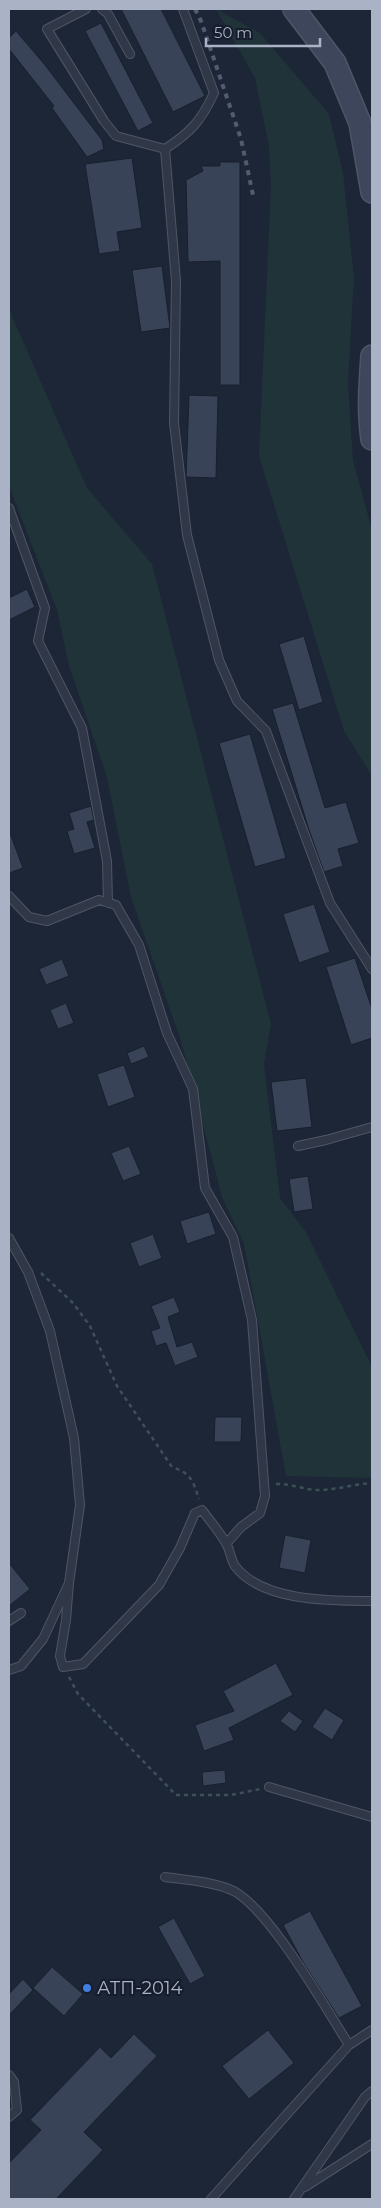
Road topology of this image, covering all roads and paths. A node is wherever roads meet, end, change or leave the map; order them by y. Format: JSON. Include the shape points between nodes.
{"nodes":[{"id":1,"x":86,"y":9,"type":"edge"},
{"id":2,"x":102,"y":9,"type":"edge"},
{"id":3,"x":183,"y":9,"type":"edge"},
{"id":4,"x":294,"y":9,"type":"edge"},
{"id":5,"x":130,"y":54,"type":"dead end"},
{"id":6,"x":165,"y":148,"type":"junction"},
{"id":7,"x":372,"y":192,"type":"edge"},
{"id":8,"x":372,"y":356,"type":"edge"},
{"id":9,"x":372,"y":439,"type":"edge"},
{"id":10,"x":9,"y":508,"type":"edge"},
{"id":11,"x":9,"y":896,"type":"edge"},
{"id":12,"x":108,"y":903,"type":"junction"},
{"id":13,"x":372,"y":969,"type":"edge"},
{"id":14,"x":372,"y":1127,"type":"edge"},
{"id":15,"x":298,"y":1146,"type":"dead end"},
{"id":16,"x":9,"y":1238,"type":"edge"},
{"id":17,"x":30,"y":1276,"type":"junction"},
{"id":18,"x":372,"y":1483,"type":"edge"},
{"id":19,"x":264,"y":1485,"type":"junction"},
{"id":20,"x":202,"y":1510,"type":"junction"},
{"id":21,"x":226,"y":1544,"type":"junction"},
{"id":22,"x":68,"y":1583,"type":"junction"},
{"id":23,"x":372,"y":1602,"type":"edge"},
{"id":24,"x":21,"y":1613,"type":"dead end"},
{"id":25,"x":9,"y":1621,"type":"edge"},
{"id":26,"x":64,"y":1667,"type":"junction"},
{"id":27,"x":9,"y":1670,"type":"edge"},
{"id":28,"x":269,"y":1787,"type":"joint"},
{"id":29,"x":372,"y":1817,"type":"edge"},
{"id":30,"x":165,"y":1878,"type":"dead end"},
{"id":31,"x":372,"y":2030,"type":"edge"},
{"id":32,"x":349,"y":2045,"type":"junction"},
{"id":33,"x":9,"y":2075,"type":"edge"},
{"id":34,"x":372,"y":2091,"type":"edge"},
{"id":35,"x":9,"y":2117,"type":"edge"},
{"id":36,"x":372,"y":2144,"type":"edge"},
{"id":37,"x":301,"y":2190,"type":"junction"},
{"id":38,"x":211,"y":2199,"type":"edge"},
{"id":39,"x":294,"y":2199,"type":"edge"}],
"edges":[{"from":1,"to":6,"type":"lane","via":[[47,29],[116,136]]},
{"from":2,"to":5,"type":"lane"},
{"from":3,"to":6,"type":"lane","via":[[214,93],[204,115],[184,136]]},
{"from":4,"to":7,"type":"main road","via":[[335,63],[360,123]]},
{"from":6,"to":13,"type":"lane","via":[[176,281],[174,423],[187,536],[219,660],[237,701],[266,731],[330,903]]},
{"from":8,"to":9,"type":"main road"},
{"from":10,"to":12,"type":"lane","via":[[45,608],[38,642],[82,728],[107,861]]},
{"from":11,"to":12,"type":"lane","via":[[29,917],[47,921],[98,900]]},
{"from":12,"to":19,"type":"lane","via":[[116,905],[139,945],[167,1033],[193,1089],[205,1188],[233,1237],[252,1320]]},
{"from":14,"to":15,"type":"lane"},
{"from":16,"to":17,"type":"lane"},
{"from":17,"to":20,"type":"path","via":[[39,1272],[45,1275],[74,1303],[90,1326],[117,1386],[138,1418],[172,1467],[184,1471],[193,1481]]},
{"from":17,"to":22,"type":"lane","via":[[50,1331],[74,1438],[80,1505]]},
{"from":18,"to":19,"type":"path","via":[[316,1490],[287,1484]]},
{"from":19,"to":21,"type":"lane","via":[[265,1496],[260,1513]]},
{"from":20,"to":21,"type":"lane"},
{"from":20,"to":26,"type":"lane","via":[[195,1513],[159,1585],[83,1664]]},
{"from":21,"to":23,"type":"lane","via":[[235,1565],[249,1580],[283,1594]]},
{"from":22,"to":26,"type":"lane","via":[[60,1656]]},
{"from":22,"to":27,"type":"lane","via":[[43,1639],[21,1666]]},
{"from":24,"to":25,"type":"lane"},
{"from":26,"to":28,"type":"path","via":[[78,1694],[176,1795],[231,1795]]},
{"from":28,"to":29,"type":"lane"},
{"from":30,"to":32,"type":"lane","via":[[231,1889],[255,1908],[285,1944]]},
{"from":31,"to":32,"type":"lane"},
{"from":32,"to":38,"type":"lane"},
{"from":33,"to":35,"type":"lane","via":[[14,2082],[17,2110]]},
{"from":34,"to":37,"type":"lane"},
{"from":36,"to":37,"type":"lane"},
{"from":37,"to":39,"type":"lane"}]}
